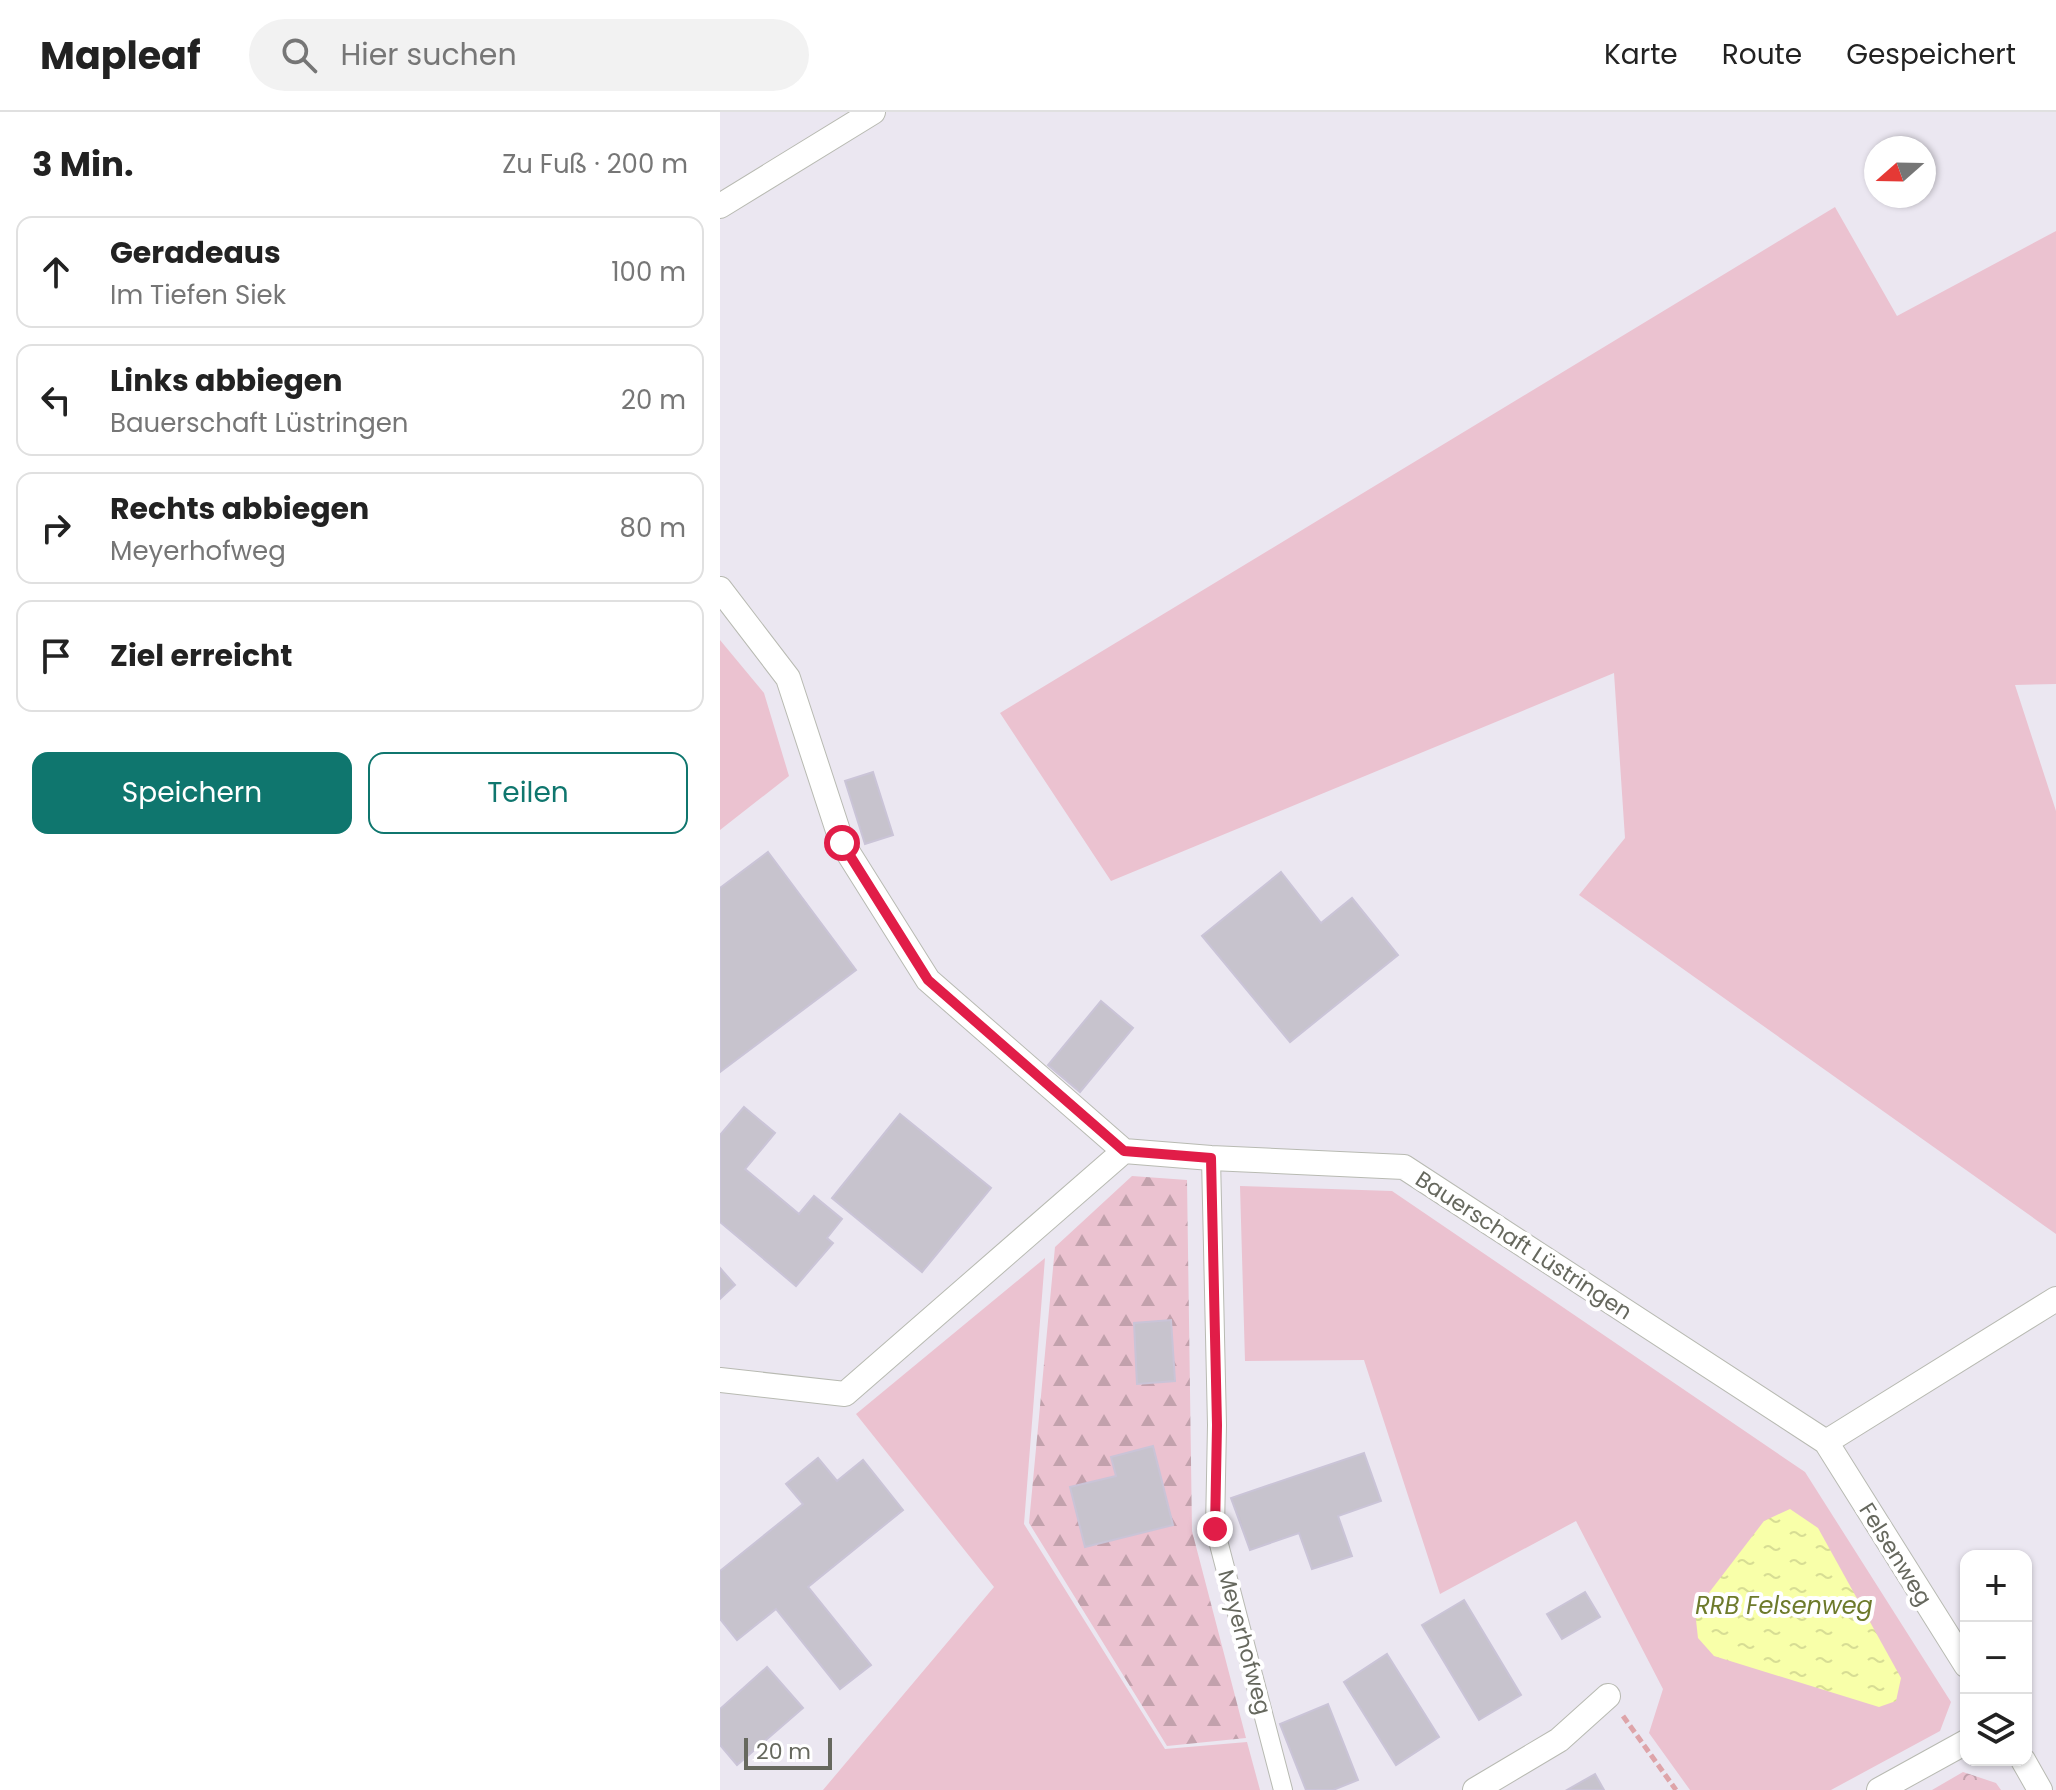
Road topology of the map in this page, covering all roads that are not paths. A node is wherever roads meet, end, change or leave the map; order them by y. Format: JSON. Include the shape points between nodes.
{"nodes":[{"id":1,"x":873,"y":112,"type":"edge"},
{"id":2,"x":720,"y":206,"type":"edge"},
{"id":3,"x":720,"y":589,"type":"edge"},
{"id":4,"x":1124,"y":1151,"type":"junction"},
{"id":5,"x":1211,"y":1158,"type":"junction"},
{"id":6,"x":2056,"y":1299,"type":"edge"},
{"id":7,"x":720,"y":1380,"type":"edge"},
{"id":8,"x":1826,"y":1442,"type":"junction"},
{"id":9,"x":1960,"y":1655,"type":"edge"},
{"id":10,"x":1608,"y":1696,"type":"road end"},
{"id":11,"x":1960,"y":1745,"type":"edge"},
{"id":12,"x":2026,"y":1766,"type":"edge"},
{"id":13,"x":1283,"y":1790,"type":"edge"},
{"id":14,"x":1475,"y":1790,"type":"edge"},
{"id":15,"x":1879,"y":1790,"type":"edge"},
{"id":16,"x":2040,"y":1790,"type":"edge"}],
"edges":[{"from":1,"to":2,"type":"street"},
{"from":3,"to":4,"type":"street","via":[[788,678],[842,843],[928,980]]},
{"from":4,"to":5,"type":"street","name":"Bauerschaft Lüstringen"},
{"from":4,"to":7,"type":"street","via":[[845,1394]]},
{"from":5,"to":8,"type":"street","name":"Bauerschaft Lüstringen","via":[[1404,1167]]},
{"from":5,"to":13,"type":"lane","name":"Meyerhofweg","via":[[1215,1529]]},
{"from":6,"to":8,"type":"street"},
{"from":8,"to":9,"type":"street","name":"Felsenweg"},
{"from":10,"to":14,"type":"street","via":[[1559,1740]]},
{"from":11,"to":15,"type":"street"},
{"from":12,"to":16,"type":"street"}]}
